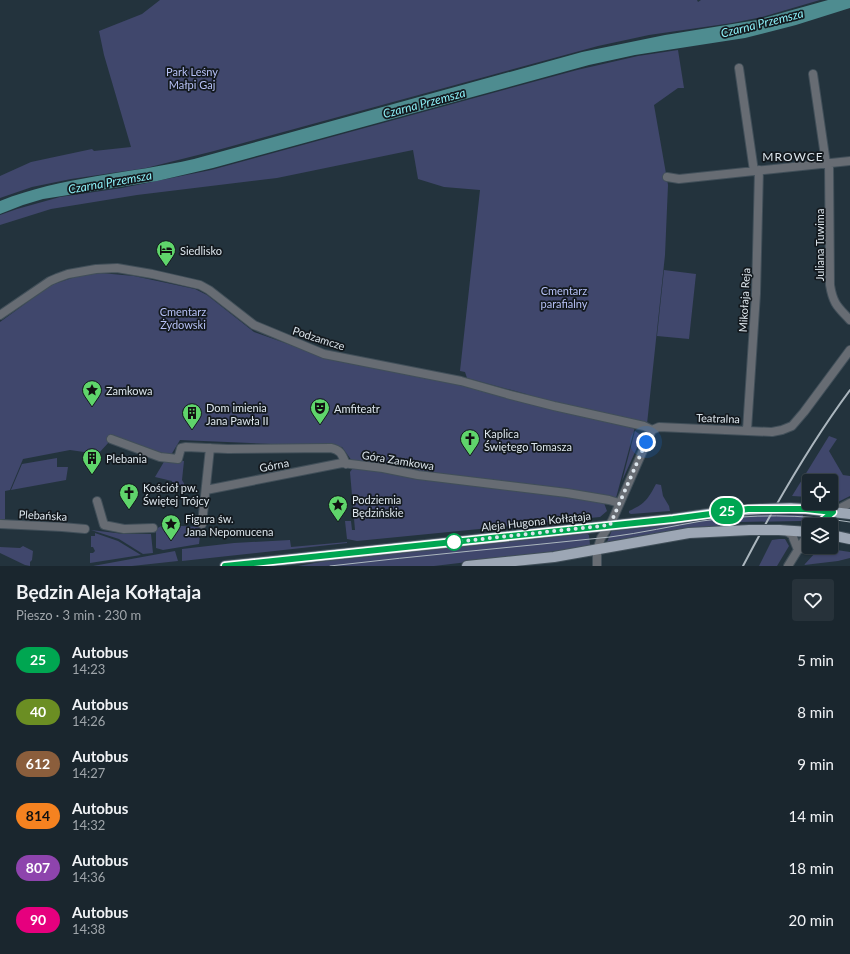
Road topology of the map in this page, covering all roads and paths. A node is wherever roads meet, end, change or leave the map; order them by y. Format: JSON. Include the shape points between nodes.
{"nodes":[{"id":1,"x":739,"y":68,"type":"dead end"},
{"id":2,"x":813,"y":74,"type":"dead end"},
{"id":3,"x":850,"y":160,"type":"edge"},
{"id":4,"x":827,"y":163,"type":"junction"},
{"id":5,"x":756,"y":170,"type":"junction"},
{"id":6,"x":667,"y":177,"type":"dead end"},
{"id":7,"x":0,"y":315,"type":"edge"},
{"id":8,"x":850,"y":320,"type":"edge"},
{"id":9,"x":850,"y":350,"type":"edge"},
{"id":10,"x":652,"y":430,"type":"junction"},
{"id":11,"x":747,"y":430,"type":"junction"},
{"id":12,"x":111,"y":439,"type":"dead end"},
{"id":13,"x":210,"y":448,"type":"junction"},
{"id":14,"x":346,"y":464,"type":"junction"},
{"id":15,"x":206,"y":490,"type":"junction"},
{"id":16,"x":97,"y":501,"type":"dead end"},
{"id":17,"x":619,"y":504,"type":"junction"},
{"id":18,"x":850,"y":504,"type":"edge"},
{"id":19,"x":833,"y":512,"type":"junction"},
{"id":20,"x":850,"y":514,"type":"edge"},
{"id":21,"x":826,"y":518,"type":"edge"},
{"id":22,"x":0,"y":524,"type":"edge"},
{"id":23,"x":202,"y":524,"type":"dead end"},
{"id":24,"x":610,"y":525,"type":"junction"},
{"id":25,"x":153,"y":528,"type":"dead end"},
{"id":26,"x":84,"y":530,"type":"dead end"},
{"id":27,"x":782,"y":530,"type":"junction"},
{"id":28,"x":802,"y":531,"type":"edge"},
{"id":29,"x":802,"y":543,"type":"edge"},
{"id":30,"x":802,"y":548,"type":"edge"},
{"id":31,"x":597,"y":550,"type":"junction"},
{"id":32,"x":798,"y":550,"type":"junction"},
{"id":33,"x":225,"y":566,"type":"edge"},
{"id":34,"x":467,"y":566,"type":"edge"},
{"id":35,"x":597,"y":566,"type":"edge"},
{"id":36,"x":788,"y":566,"type":"edge"}],
"edges":[{"from":1,"to":5,"type":"street","name":"Mikołaja Reja"},
{"from":2,"to":4,"type":"street","name":"Juliana Tuwima"},
{"from":3,"to":4,"type":"street"},
{"from":4,"to":5,"type":"street"},
{"from":4,"to":8,"type":"street","name":"Juliana Tuwima","via":[[830,285],[834,303]]},
{"from":5,"to":6,"type":"street","via":[[679,179]]},
{"from":5,"to":11,"type":"street","name":"Mikołaja Reja","via":[[756,294]]},
{"from":7,"to":10,"type":"street","name":"Podzamcze","via":[[68,274],[117,268],[152,274],[209,290],[254,325],[324,354],[461,381]]},
{"from":9,"to":11,"type":"street","name":"Teatralna","via":[[792,426],[772,432]]},
{"from":10,"to":11,"type":"street","name":"Teatralna","via":[[660,427]]},
{"from":10,"to":17,"type":"street"},
{"from":12,"to":13,"type":"street","name":"Góra Zamkowa","via":[[164,458],[178,459],[181,448]]},
{"from":13,"to":14,"type":"street","name":"Góra Zamkowa","via":[[331,448],[343,454]]},
{"from":13,"to":15,"type":"street"},
{"from":14,"to":15,"type":"street","name":"Górna"},
{"from":14,"to":17,"type":"street","name":"Góra Zamkowa","via":[[567,493]]},
{"from":15,"to":23,"type":"street"},
{"from":16,"to":25,"type":"street","via":[[104,525],[124,529]]},
{"from":17,"to":24,"type":"street"},
{"from":18,"to":19,"type":"street"},
{"from":19,"to":20,"type":"main road","name":"Aleja Hugona Kołłątaja"},
{"from":19,"to":21,"type":"street"},
{"from":19,"to":24,"type":"main road","name":"Aleja Hugona Kołłątaja","bridge":true,"via":[[790,508],[761,509]]},
{"from":22,"to":26,"type":"street","name":"Plebańska"},
{"from":24,"to":31,"type":"street"},
{"from":24,"to":33,"type":"main road","name":"Aleja Hugona Kołłątaja"},
{"from":27,"to":28,"type":"main road"},
{"from":27,"to":31,"type":"main road","bridge":true,"via":[[689,533]]},
{"from":27,"to":32,"type":"street","via":[[792,535]]},
{"from":29,"to":32,"type":"street"},
{"from":30,"to":32,"type":"street"},
{"from":31,"to":34,"type":"main road"},
{"from":31,"to":35,"type":"street"},
{"from":32,"to":36,"type":"street"}]}
